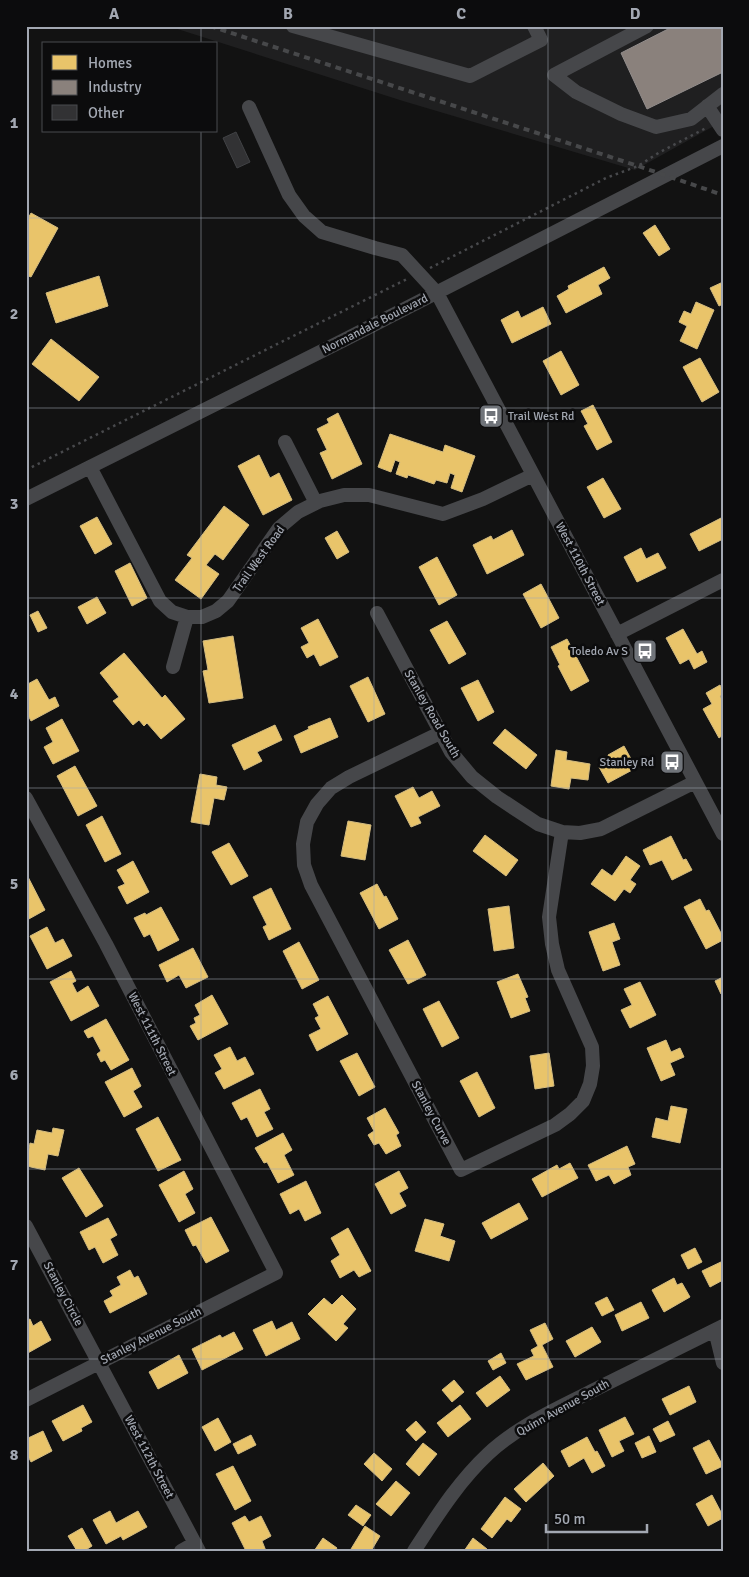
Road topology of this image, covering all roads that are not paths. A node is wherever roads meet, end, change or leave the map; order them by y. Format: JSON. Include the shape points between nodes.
{"nodes":[{"id":1,"x":293,"y":26,"type":"edge"},
{"id":2,"x":534,"y":26,"type":"edge"},
{"id":3,"x":648,"y":26,"type":"edge"},
{"id":4,"x":723,"y":94,"type":"edge"},
{"id":5,"x":707,"y":106,"type":"junction"},
{"id":6,"x":250,"y":107,"type":"dead end"},
{"id":7,"x":720,"y":126,"type":"edge"},
{"id":8,"x":723,"y":146,"type":"edge"},
{"id":9,"x":437,"y":293,"type":"junction"},
{"id":10,"x":284,"y":442,"type":"dead end"},
{"id":11,"x":90,"y":467,"type":"junction"},
{"id":12,"x":533,"y":475,"type":"junction"},
{"id":13,"x":26,"y":499,"type":"edge"},
{"id":14,"x":316,"y":503,"type":"junction"},
{"id":15,"x":723,"y":580,"type":"edge"},
{"id":16,"x":377,"y":613,"type":"dead end"},
{"id":17,"x":186,"y":617,"type":"junction"},
{"id":18,"x":617,"y":634,"type":"junction"},
{"id":19,"x":173,"y":667,"type":"dead end"},
{"id":20,"x":440,"y":733,"type":"junction"},
{"id":21,"x":695,"y":782,"type":"junction"},
{"id":22,"x":26,"y":798,"type":"edge"},
{"id":23,"x":562,"y":832,"type":"junction"},
{"id":24,"x":723,"y":834,"type":"edge"},
{"id":25,"x":26,"y":1226,"type":"edge"},
{"id":26,"x":276,"y":1273,"type":"joint"},
{"id":27,"x":719,"y":1328,"type":"edge"},
{"id":28,"x":99,"y":1363,"type":"junction"},
{"id":29,"x":723,"y":1363,"type":"edge"},
{"id":30,"x":26,"y":1400,"type":"edge"},
{"id":31,"x":197,"y":1547,"type":"edge"},
{"id":32,"x":181,"y":1551,"type":"edge"},
{"id":33,"x":414,"y":1551,"type":"edge"}],
"edges":[{"from":1,"to":2,"type":"street","via":[[470,76],[541,40]]},
{"from":3,"to":5,"type":"street","via":[[554,75],[576,92],[656,127],[691,119]]},
{"from":4,"to":5,"type":"street"},
{"from":5,"to":7,"type":"street"},
{"from":6,"to":9,"type":"street","name":"West 110th Street","via":[[289,195],[304,216],[322,232],[402,255]]},
{"from":8,"to":9,"type":"street","name":"Normandale Boulevard"},
{"from":9,"to":11,"type":"street","name":"Normandale Boulevard"},
{"from":9,"to":12,"type":"street","name":"West 110th Street"},
{"from":10,"to":14,"type":"street"},
{"from":11,"to":13,"type":"street","name":"Normandale Boulevard"},
{"from":11,"to":17,"type":"street","via":[[160,601],[172,612]]},
{"from":12,"to":14,"type":"street","name":"Trail West Road","via":[[443,514],[369,495],[344,495]]},
{"from":12,"to":18,"type":"street","name":"West 110th Street"},
{"from":14,"to":17,"type":"street","name":"Trail West Road","via":[[298,512],[279,528],[228,601],[202,617]]},
{"from":15,"to":18,"type":"street"},
{"from":16,"to":20,"type":"street","name":"Stanley Road South"},
{"from":17,"to":19,"type":"street"},
{"from":18,"to":21,"type":"street","name":"West 110th Street"},
{"from":20,"to":23,"type":"street","name":"Stanley Road South","via":[[451,752],[484,787],[538,824]]},
{"from":20,"to":23,"type":"street","name":"Stanley Curve","via":[[349,776],[331,788],[316,804],[307,822],[304,865],[461,1170],[555,1125],[583,1101],[590,1084],[592,1047],[558,970],[549,917]]},
{"from":21,"to":23,"type":"street","name":"Stanley Road South","via":[[601,829]]},
{"from":21,"to":24,"type":"street","name":"West 110th Street"},
{"from":22,"to":26,"type":"street","name":"West 111th Street","via":[[106,944]]},
{"from":25,"to":28,"type":"street","name":"Stanley Circle"},
{"from":26,"to":28,"type":"street","name":"Stanley Avenue South"},
{"from":27,"to":29,"type":"street"},
{"from":27,"to":33,"type":"street","name":"Quinn Avenue South","via":[[520,1430],[489,1453],[463,1480]]},
{"from":28,"to":30,"type":"street","name":"Stanley Avenue South"},
{"from":28,"to":31,"type":"street","name":"West 112th Street"},
{"from":31,"to":32,"type":"street"}]}
